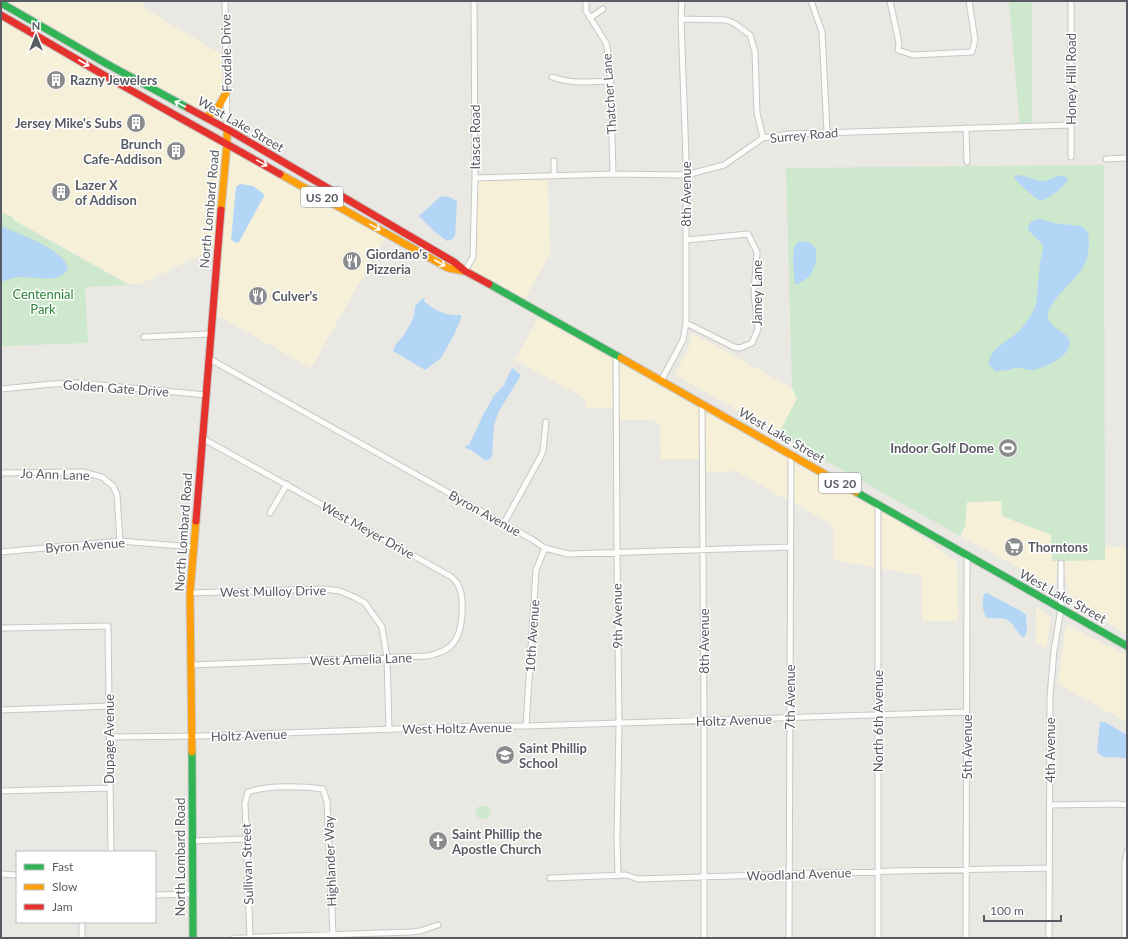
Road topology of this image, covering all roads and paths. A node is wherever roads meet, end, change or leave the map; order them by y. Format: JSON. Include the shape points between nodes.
{"nodes":[{"id":1,"x":225,"y":1,"type":"edge"},
{"id":2,"x":474,"y":1,"type":"edge"},
{"id":3,"x":586,"y":1,"type":"edge"},
{"id":4,"x":682,"y":1,"type":"edge"},
{"id":5,"x":811,"y":1,"type":"edge"},
{"id":6,"x":890,"y":1,"type":"edge"},
{"id":7,"x":969,"y":1,"type":"edge"},
{"id":8,"x":1071,"y":1,"type":"edge"},
{"id":9,"x":1,"y":3,"type":"edge"},
{"id":10,"x":603,"y":9,"type":"dead end"},
{"id":11,"x":1,"y":15,"type":"edge"},
{"id":12,"x":590,"y":18,"type":"junction"},
{"id":13,"x":681,"y":19,"type":"junction"},
{"id":14,"x":552,"y":78,"type":"dead end"},
{"id":15,"x":611,"y":81,"type":"junction"},
{"id":16,"x":226,"y":93,"type":"junction"},
{"id":17,"x":206,"y":117,"type":"junction"},
{"id":18,"x":1071,"y":125,"type":"junction"},
{"id":19,"x":966,"y":128,"type":"junction"},
{"id":20,"x":227,"y":129,"type":"junction"},
{"id":21,"x":827,"y":132,"type":"junction"},
{"id":22,"x":763,"y":138,"type":"junction"},
{"id":23,"x":228,"y":144,"type":"junction"},
{"id":24,"x":1071,"y":157,"type":"dead end"},
{"id":25,"x":1127,"y":158,"type":"edge"},
{"id":26,"x":1106,"y":159,"type":"dead end"},
{"id":27,"x":554,"y":161,"type":"dead end"},
{"id":28,"x":967,"y":162,"type":"dead end"},
{"id":29,"x":613,"y":174,"type":"junction"},
{"id":30,"x":686,"y":175,"type":"junction"},
{"id":31,"x":554,"y":176,"type":"junction"},
{"id":32,"x":475,"y":178,"type":"junction"},
{"id":33,"x":686,"y":240,"type":"junction"},
{"id":34,"x":465,"y":271,"type":"junction"},
{"id":35,"x":686,"y":323,"type":"junction"},
{"id":36,"x":210,"y":334,"type":"junction"},
{"id":37,"x":144,"y":337,"type":"dead end"},
{"id":38,"x":616,"y":356,"type":"junction"},
{"id":39,"x":208,"y":358,"type":"junction"},
{"id":40,"x":661,"y":381,"type":"junction"},
{"id":41,"x":1,"y":389,"type":"edge"},
{"id":42,"x":206,"y":395,"type":"junction"},
{"id":43,"x":702,"y":404,"type":"junction"},
{"id":44,"x":546,"y":422,"type":"dead end"},
{"id":45,"x":202,"y":438,"type":"junction"},
{"id":46,"x":791,"y":456,"type":"junction"},
{"id":47,"x":1,"y":473,"type":"edge"},
{"id":48,"x":287,"y":484,"type":"junction"},
{"id":49,"x":878,"y":504,"type":"junction"},
{"id":50,"x":270,"y":513,"type":"dead end"},
{"id":51,"x":504,"y":523,"type":"junction"},
{"id":52,"x":120,"y":541,"type":"junction"},
{"id":53,"x":193,"y":547,"type":"junction"},
{"id":54,"x":791,"y":547,"type":"junction"},
{"id":55,"x":545,"y":548,"type":"junction"},
{"id":56,"x":703,"y":550,"type":"junction"},
{"id":57,"x":1,"y":552,"type":"edge"},
{"id":58,"x":617,"y":553,"type":"junction"},
{"id":59,"x":967,"y":556,"type":"junction"},
{"id":60,"x":1061,"y":563,"type":"dead end"},
{"id":61,"x":450,"y":576,"type":"joint"},
{"id":62,"x":190,"y":593,"type":"junction"},
{"id":63,"x":1061,"y":608,"type":"junction"},
{"id":64,"x":1,"y":628,"type":"edge"},
{"id":65,"x":1127,"y":646,"type":"edge"},
{"id":66,"x":387,"y":658,"type":"junction"},
{"id":67,"x":191,"y":665,"type":"junction"},
{"id":68,"x":110,"y":706,"type":"junction"},
{"id":69,"x":1,"y":710,"type":"edge"},
{"id":70,"x":966,"y":712,"type":"junction"},
{"id":71,"x":878,"y":715,"type":"junction"},
{"id":72,"x":790,"y":718,"type":"junction"},
{"id":73,"x":704,"y":721,"type":"junction"},
{"id":74,"x":619,"y":723,"type":"junction"},
{"id":75,"x":526,"y":726,"type":"junction"},
{"id":76,"x":389,"y":730,"type":"junction"},
{"id":77,"x":192,"y":736,"type":"junction"},
{"id":78,"x":110,"y":737,"type":"junction"},
{"id":79,"x":109,"y":788,"type":"junction"},
{"id":80,"x":323,"y":789,"type":"joint"},
{"id":81,"x":1,"y":791,"type":"edge"},
{"id":82,"x":1050,"y":805,"type":"junction"},
{"id":83,"x":1127,"y":806,"type":"edge"},
{"id":84,"x":246,"y":839,"type":"junction"},
{"id":85,"x":192,"y":841,"type":"junction"},
{"id":86,"x":111,"y":851,"type":"edge"},
{"id":87,"x":1127,"y":852,"type":"edge"},
{"id":88,"x":1049,"y":868,"type":"junction"},
{"id":89,"x":966,"y":870,"type":"junction"},
{"id":90,"x":878,"y":872,"type":"junction"},
{"id":91,"x":1,"y":874,"type":"edge"},
{"id":92,"x":16,"y":875,"type":"edge"},
{"id":93,"x":790,"y":875,"type":"junction"},
{"id":94,"x":618,"y":876,"type":"junction"},
{"id":95,"x":704,"y":877,"type":"junction"},
{"id":96,"x":550,"y":878,"type":"dead end"},
{"id":97,"x":192,"y":894,"type":"junction"},
{"id":98,"x":156,"y":895,"type":"edge"},
{"id":99,"x":82,"y":923,"type":"edge"},
{"id":100,"x":438,"y":925,"type":"dead end"},
{"id":101,"x":333,"y":934,"type":"junction"},
{"id":102,"x":250,"y":937,"type":"edge"},
{"id":103,"x":82,"y":938,"type":"edge"},
{"id":104,"x":193,"y":938,"type":"edge"},
{"id":105,"x":234,"y":938,"type":"edge"},
{"id":106,"x":704,"y":938,"type":"edge"},
{"id":107,"x":789,"y":938,"type":"edge"},
{"id":108,"x":878,"y":938,"type":"edge"},
{"id":109,"x":966,"y":938,"type":"edge"},
{"id":110,"x":1049,"y":938,"type":"edge"},
{"id":111,"x":1125,"y":938,"type":"edge"}],
"edges":[{"from":1,"to":16,"type":"street","name":"Foxdale Drive"},
{"from":2,"to":32,"type":"street","name":"Itasca Road"},
{"from":3,"to":12,"type":"street","name":"Thatcher Lane","via":[[586,11]]},
{"from":4,"to":13,"type":"street","name":"8th Avenue"},
{"from":5,"to":21,"type":"street","via":[[822,32]]},
{"from":6,"to":7,"type":"street","via":[[898,50],[913,55],[972,52],[975,40]]},
{"from":8,"to":18,"type":"street","name":"Honey Hill Road"},
{"from":17,"to":9,"type":"main road","name":"West Lake Street","number":"US 20","one_way":true},
{"from":10,"to":12,"type":"street"},
{"from":11,"to":23,"type":"main road","name":"West Lake Street","number":"US 20","one_way":true},
{"from":12,"to":15,"type":"street","name":"Thatcher Lane","via":[[606,43]]},
{"from":13,"to":22,"type":"street","via":[[726,20],[750,35],[755,52],[756,113]]},
{"from":13,"to":30,"type":"street","name":"8th Avenue"},
{"from":14,"to":15,"type":"street","via":[[575,82]]},
{"from":15,"to":29,"type":"street","name":"Thatcher Lane"},
{"from":16,"to":17,"type":"main road","via":[[218,110]]},
{"from":16,"to":20,"type":"street","name":"Foxdale Drive"},
{"from":17,"to":20,"type":"main road","name":"West Lake Street","number":"US 20"},
{"from":18,"to":19,"type":"street","name":"Surrey Road"},
{"from":18,"to":24,"type":"street","name":"Honey Hill Road"},
{"from":19,"to":21,"type":"street","name":"Surrey Road"},
{"from":19,"to":28,"type":"street"},
{"from":20,"to":23,"type":"main road","name":"North Lombard Road"},
{"from":20,"to":34,"type":"main road","name":"West Lake Street","number":"US 20","via":[[458,264]]},
{"from":21,"to":22,"type":"street","name":"Surrey Road"},
{"from":22,"to":30,"type":"street","name":"Surrey Road","via":[[724,165]]},
{"from":23,"to":34,"type":"main road","name":"West Lake Street","number":"US 20","one_way":true,"via":[[448,268]]},
{"from":23,"to":36,"type":"main road","name":"North Lombard Road"},
{"from":25,"to":26,"type":"street"},
{"from":27,"to":31,"type":"street"},
{"from":29,"to":30,"type":"street","name":"Surrey Road"},
{"from":29,"to":31,"type":"street","name":"Surrey Road"},
{"from":30,"to":33,"type":"street","name":"8th Avenue"},
{"from":31,"to":32,"type":"street","name":"Surrey Road"},
{"from":32,"to":34,"type":"street","name":"Itasca Road","via":[[473,257]]},
{"from":33,"to":35,"type":"street","name":"8th Avenue"},
{"from":33,"to":35,"type":"street","name":"Jamey Lane","via":[[748,234],[757,252],[754,293],[758,330],[752,343],[740,348]]},
{"from":34,"to":38,"type":"main road","name":"West Lake Street","number":"US 20"},
{"from":35,"to":40,"type":"street","name":"8th Avenue","via":[[683,340]]},
{"from":36,"to":37,"type":"street"},
{"from":36,"to":39,"type":"main road","name":"North Lombard Road"},
{"from":38,"to":40,"type":"main road","name":"West Lake Street","number":"US 20"},
{"from":38,"to":58,"type":"street","name":"9th Avenue"},
{"from":39,"to":42,"type":"main road","name":"North Lombard Road"},
{"from":39,"to":51,"type":"street","name":"Byron Avenue"},
{"from":40,"to":43,"type":"main road","name":"West Lake Street","number":"US 20"},
{"from":41,"to":42,"type":"street","name":"Golden Gate Drive","via":[[79,384]]},
{"from":42,"to":45,"type":"main road","name":"North Lombard Road"},
{"from":43,"to":46,"type":"main road","name":"West Lake Street","number":"US 20"},
{"from":43,"to":56,"type":"street","name":"8th Avenue"},
{"from":44,"to":51,"type":"street","via":[[544,451]]},
{"from":45,"to":48,"type":"street","name":"West Meyer Drive"},
{"from":45,"to":53,"type":"main road","name":"North Lombard Road"},
{"from":46,"to":49,"type":"main road","name":"West Lake Street","number":"US 20"},
{"from":46,"to":54,"type":"street","name":"7th Avenue"},
{"from":47,"to":52,"type":"street","name":"Jo Ann Lane","via":[[83,472],[108,481],[117,495]]},
{"from":48,"to":50,"type":"street"},
{"from":48,"to":61,"type":"street","name":"West Meyer Drive"},
{"from":49,"to":59,"type":"main road","name":"West Lake Street","number":"US 20"},
{"from":49,"to":71,"type":"street","name":"North 6th Avenue"},
{"from":51,"to":55,"type":"street","name":"Byron Avenue"},
{"from":52,"to":53,"type":"street","name":"Byron Avenue"},
{"from":52,"to":57,"type":"street","name":"Byron Avenue"},
{"from":53,"to":62,"type":"main road","name":"North Lombard Road"},
{"from":54,"to":56,"type":"street","name":"Byron Avenue"},
{"from":54,"to":72,"type":"street","name":"7th Avenue"},
{"from":55,"to":58,"type":"street","name":"Byron Avenue","via":[[568,554]]},
{"from":55,"to":75,"type":"street","name":"10th Avenue","via":[[536,570]]},
{"from":56,"to":58,"type":"street","name":"Byron Avenue"},
{"from":56,"to":73,"type":"street","name":"8th Avenue"},
{"from":58,"to":74,"type":"street","name":"9th Avenue"},
{"from":59,"to":63,"type":"main road","name":"West Lake Street","number":"US 20"},
{"from":59,"to":70,"type":"street","name":"5th Avenue"},
{"from":60,"to":63,"type":"street","name":"4th Avenue"},
{"from":61,"to":66,"type":"street","name":"West Amelia Lane","via":[[459,586],[462,600],[460,629],[456,641],[436,654]]},
{"from":62,"to":66,"type":"street","name":"West Mulloy Drive","via":[[317,589],[340,592],[365,603],[374,613],[384,630]]},
{"from":62,"to":67,"type":"main road","name":"North Lombard Road"},
{"from":63,"to":65,"type":"main road","name":"West Lake Street","number":"US 20"},
{"from":63,"to":82,"type":"street","name":"4th Avenue","via":[[1050,696]]},
{"from":64,"to":68,"type":"street","name":"Dupage Avenue","via":[[107,625]]},
{"from":66,"to":67,"type":"street","name":"West Amelia Lane"},
{"from":66,"to":76,"type":"street","name":"West Mulloy Drive"},
{"from":67,"to":77,"type":"main road","name":"North Lombard Road"},
{"from":68,"to":69,"type":"street"},
{"from":68,"to":78,"type":"street","name":"Dupage Avenue"},
{"from":70,"to":71,"type":"street","name":"Holtz Avenue"},
{"from":70,"to":89,"type":"street","name":"5th Avenue"},
{"from":71,"to":72,"type":"street","name":"Holtz Avenue"},
{"from":71,"to":90,"type":"street","name":"North 6th Avenue"},
{"from":72,"to":73,"type":"street","name":"Holtz Avenue"},
{"from":72,"to":93,"type":"street","name":"7th Avenue"},
{"from":73,"to":74,"type":"street","name":"Holtz Avenue"},
{"from":73,"to":95,"type":"street","name":"8th Avenue"},
{"from":74,"to":75,"type":"street","name":"Holtz Avenue"},
{"from":74,"to":94,"type":"street","name":"9th Avenue"},
{"from":75,"to":76,"type":"street","name":"West Holtz Avenue"},
{"from":76,"to":77,"type":"street","name":"Holtz Avenue"},
{"from":77,"to":78,"type":"street","name":"Holtz Avenue"},
{"from":77,"to":85,"type":"main road","name":"North Lombard Road"},
{"from":78,"to":79,"type":"street","name":"Dupage Avenue"},
{"from":79,"to":81,"type":"street"},
{"from":79,"to":86,"type":"street","name":"Dupage Avenue"},
{"from":80,"to":84,"type":"street","name":"Sullivan Street","via":[[310,787],[260,789],[248,792],[245,803]]},
{"from":80,"to":101,"type":"street","name":"Highlander Way","via":[[327,802]]},
{"from":82,"to":83,"type":"street","via":[[1086,803]]},
{"from":82,"to":88,"type":"street","name":"4th Avenue"},
{"from":84,"to":85,"type":"street"},
{"from":84,"to":102,"type":"street","name":"Sullivan Street"},
{"from":85,"to":97,"type":"main road","name":"North Lombard Road"},
{"from":87,"to":111,"type":"street"},
{"from":88,"to":89,"type":"street","name":"Woodland Avenue"},
{"from":88,"to":110,"type":"street","name":"4th Avenue"},
{"from":89,"to":90,"type":"street","name":"Woodland Avenue"},
{"from":89,"to":109,"type":"street","name":"5th Avenue"},
{"from":90,"to":93,"type":"street","name":"Woodland Avenue"},
{"from":90,"to":108,"type":"street","name":"North 6th Avenue"},
{"from":91,"to":92,"type":"street"},
{"from":93,"to":95,"type":"street","name":"Woodland Avenue"},
{"from":93,"to":107,"type":"street","name":"7th Avenue"},
{"from":94,"to":95,"type":"street","name":"Woodland Avenue","via":[[626,875],[638,879]]},
{"from":94,"to":96,"type":"street","name":"Woodland Avenue"},
{"from":95,"to":106,"type":"street","name":"8th Avenue"},
{"from":97,"to":98,"type":"street"},
{"from":97,"to":104,"type":"main road","name":"North Lombard Road"},
{"from":99,"to":103,"type":"street"},
{"from":100,"to":101,"type":"street","via":[[420,931]]},
{"from":101,"to":102,"type":"street"},
{"from":102,"to":105,"type":"street"}]}
